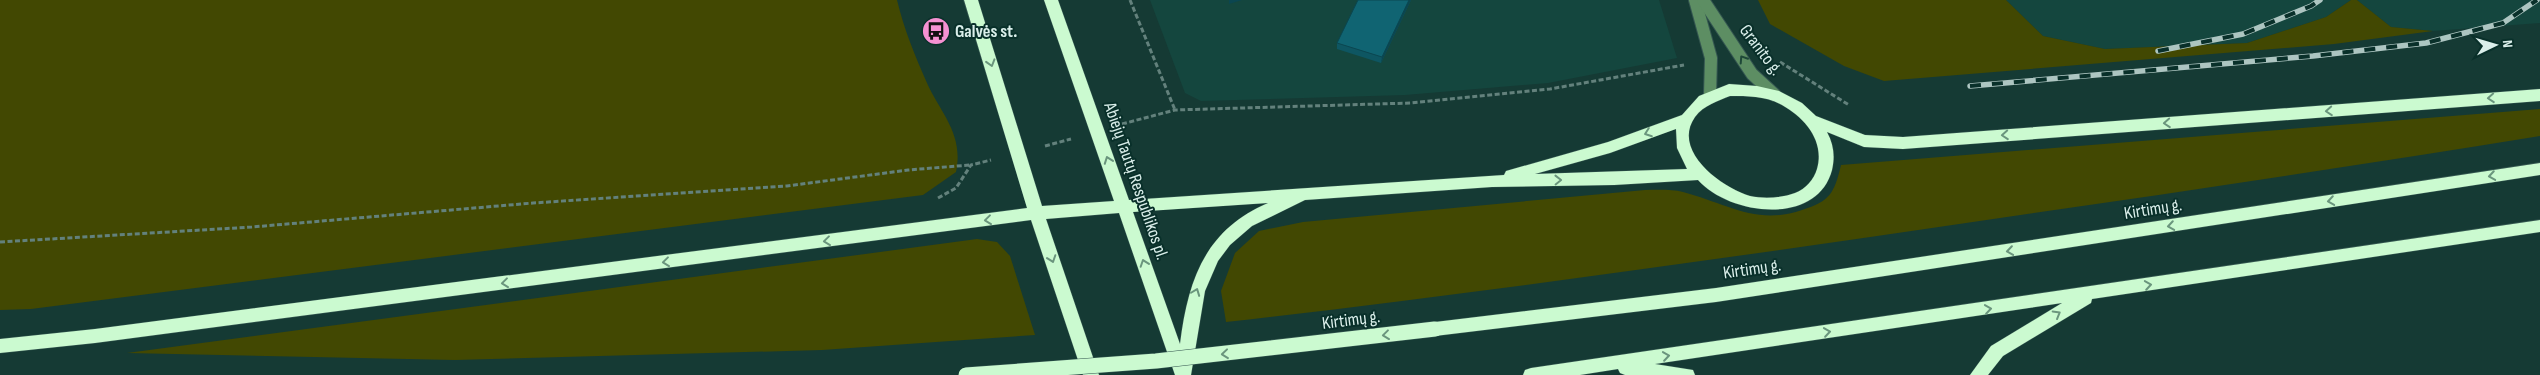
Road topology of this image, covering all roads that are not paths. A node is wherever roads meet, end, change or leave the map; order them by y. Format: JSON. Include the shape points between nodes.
{"nodes":[{"id":1,"x":971,"y":0,"type":"edge"},
{"id":2,"x":1051,"y":0,"type":"edge"},
{"id":3,"x":1695,"y":0,"type":"edge"},
{"id":4,"x":1703,"y":0,"type":"edge"},
{"id":5,"x":1710,"y":95,"type":"junction"},
{"id":6,"x":1775,"y":95,"type":"junction"},
{"id":7,"x":2540,"y":95,"type":"edge"},
{"id":8,"x":1686,"y":119,"type":"junction"},
{"id":9,"x":1814,"y":121,"type":"junction"},
{"id":10,"x":2540,"y":169,"type":"edge"},
{"id":11,"x":1698,"y":174,"type":"junction"},
{"id":12,"x":1492,"y":181,"type":"junction"},
{"id":13,"x":1307,"y":193,"type":"junction"},
{"id":14,"x":1125,"y":206,"type":"junction"},
{"id":15,"x":1036,"y":213,"type":"junction"},
{"id":16,"x":2540,"y":226,"type":"edge"},
{"id":17,"x":2093,"y":293,"type":"junction"},
{"id":18,"x":0,"y":346,"type":"edge"},
{"id":19,"x":1604,"y":365,"type":"junction"},
{"id":20,"x":1090,"y":370,"type":"edge"},
{"id":21,"x":966,"y":375,"type":"edge"},
{"id":22,"x":1184,"y":375,"type":"edge"},
{"id":23,"x":1531,"y":375,"type":"edge"},
{"id":24,"x":1687,"y":375,"type":"edge"},
{"id":25,"x":1978,"y":375,"type":"edge"}],
"edges":[{"from":1,"to":15,"type":"highway","one_way":true},
{"from":14,"to":2,"type":"highway","name":"Abiejų Tautų Respublikos pl.","one_way":true},
{"from":3,"to":5,"type":"street","via":[[1712,60],[1714,76]]},
{"from":6,"to":4,"type":"street","name":"Granito g.","one_way":true,"via":[[1752,74]]},
{"from":5,"to":6,"type":"highway","via":[[1729,90],[1752,90]]},
{"from":5,"to":8,"type":"highway","via":[[1695,105]]},
{"from":6,"to":9,"type":"highway"},
{"from":7,"to":9,"type":"highway","one_way":true,"via":[[1903,143],[1864,141]]},
{"from":8,"to":11,"type":"highway","via":[[1682,135],[1685,153]]},
{"from":8,"to":12,"type":"highway","one_way":true,"via":[[1610,147]]},
{"from":9,"to":11,"type":"highway","via":[[1826,142],[1828,164],[1819,183],[1801,198],[1776,204],[1748,202],[1720,191]]},
{"from":10,"to":20,"type":"highway","name":"Kirtimų g.","one_way":true,"bridge":true,"via":[[1736,292]]},
{"from":12,"to":11,"type":"highway","one_way":true},
{"from":12,"to":13,"type":"highway"},
{"from":13,"to":14,"type":"highway"},
{"from":22,"to":13,"type":"highway","one_way":true,"via":[[1193,298],[1212,254],[1241,225]]},
{"from":14,"to":15,"type":"highway"},
{"from":22,"to":14,"type":"highway","name":"Abiejų Tautų Respublikos pl.","one_way":true},
{"from":15,"to":18,"type":"highway","one_way":true},
{"from":15,"to":20,"type":"highway","one_way":true},
{"from":17,"to":16,"type":"highway","one_way":true},
{"from":19,"to":17,"type":"highway","one_way":true},
{"from":25,"to":17,"type":"highway","one_way":true,"via":[[1997,352]]},
{"from":19,"to":23,"type":"highway"},
{"from":19,"to":24,"type":"highway"},
{"from":20,"to":21,"type":"highway","name":"Kirtimų g.","bridge":true}]}
